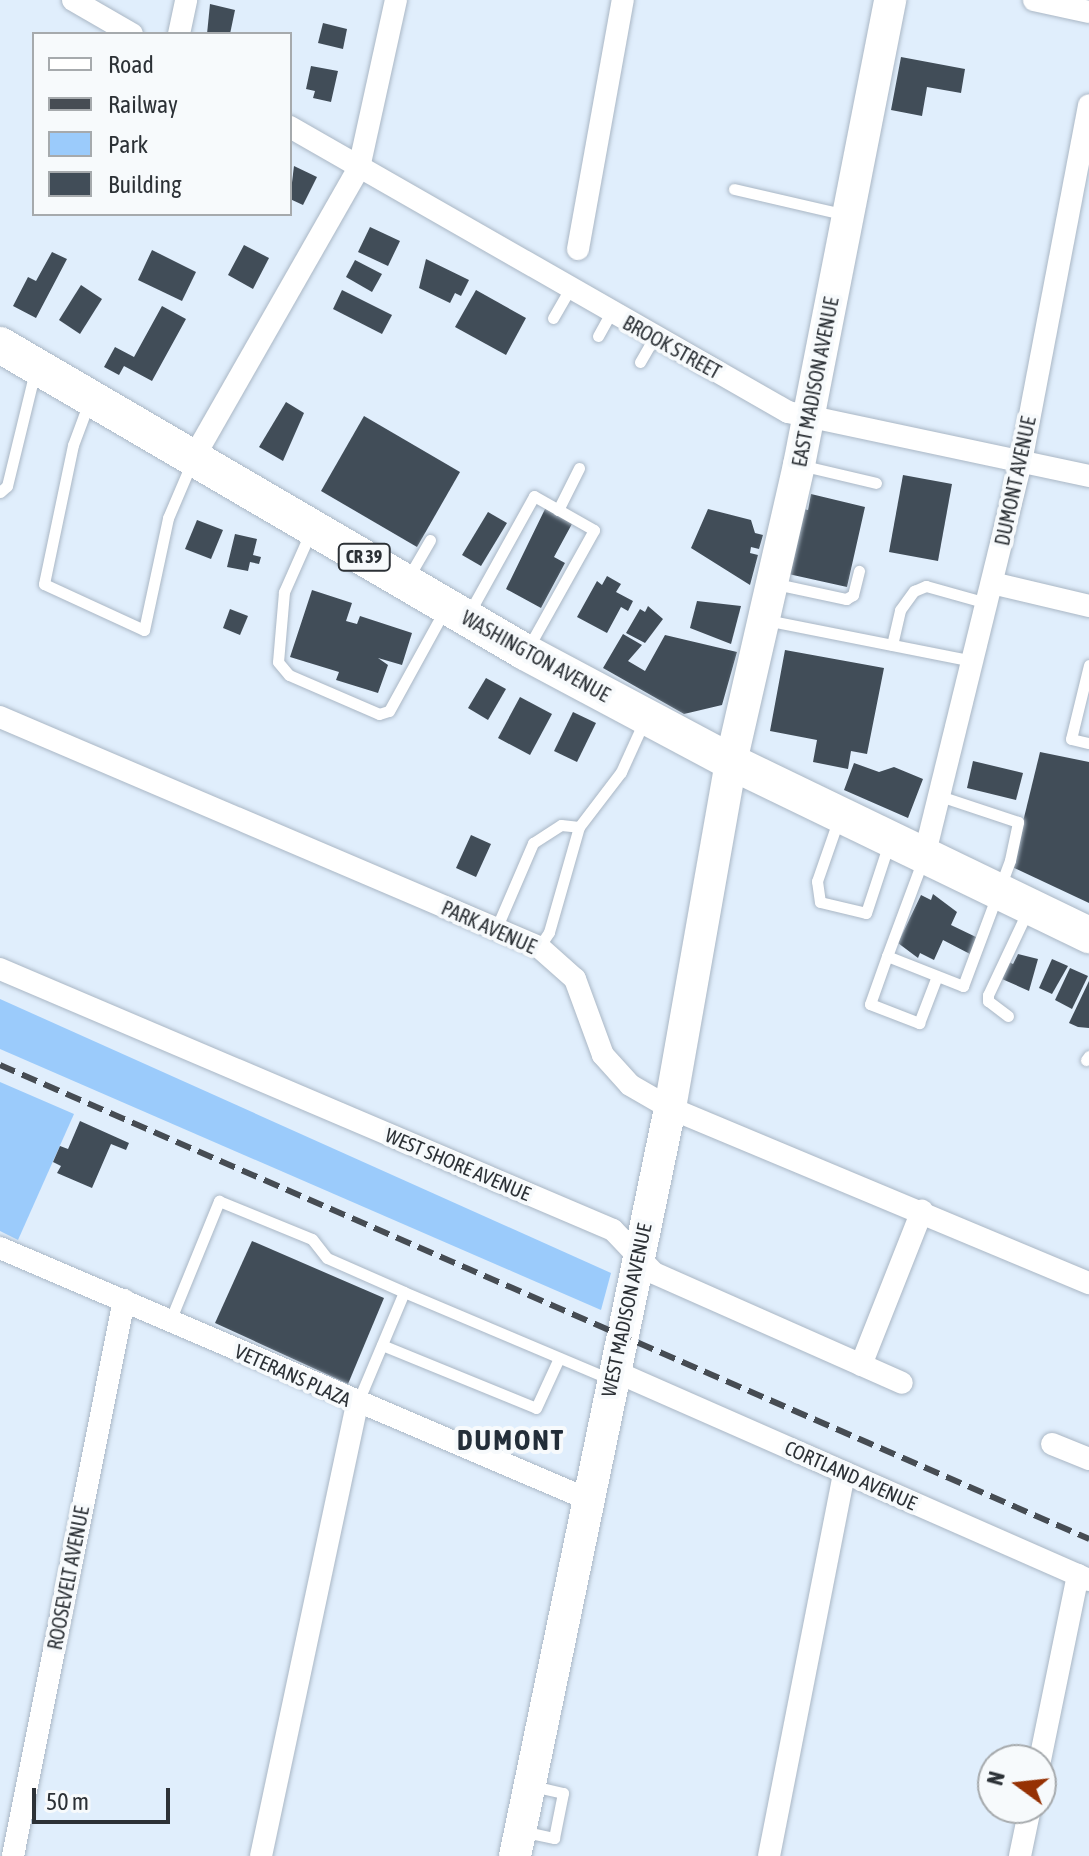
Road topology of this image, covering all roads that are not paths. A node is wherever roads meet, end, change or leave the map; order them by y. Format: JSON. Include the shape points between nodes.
{"nodes":[{"id":1,"x":73,"y":0,"type":"edge"},
{"id":2,"x":186,"y":0,"type":"edge"},
{"id":3,"x":396,"y":0,"type":"edge"},
{"id":4,"x":623,"y":0,"type":"edge"},
{"id":5,"x":890,"y":0,"type":"edge"},
{"id":6,"x":1034,"y":0,"type":"edge"},
{"id":7,"x":1089,"y":12,"type":"edge"},
{"id":8,"x":129,"y":32,"type":"edge"},
{"id":9,"x":179,"y":32,"type":"edge"},
{"id":10,"x":1089,"y":105,"type":"edge"},
{"id":11,"x":292,"y":128,"type":"edge"},
{"id":12,"x":359,"y":168,"type":"junction"},
{"id":13,"x":734,"y":189,"type":"dead end"},
{"id":14,"x":847,"y":215,"type":"junction"},
{"id":15,"x":578,"y":249,"type":"dead end"},
{"id":16,"x":570,"y":288,"type":"junction"},
{"id":17,"x":611,"y":313,"type":"junction"},
{"id":18,"x":553,"y":318,"type":"dead end"},
{"id":19,"x":598,"y":336,"type":"dead end"},
{"id":20,"x":655,"y":336,"type":"junction"},
{"id":21,"x":0,"y":345,"type":"edge"},
{"id":22,"x":640,"y":362,"type":"dead end"},
{"id":23,"x":36,"y":367,"type":"junction"},
{"id":24,"x":91,"y":398,"type":"junction"},
{"id":25,"x":809,"y":418,"type":"junction"},
{"id":26,"x":194,"y":457,"type":"junction"},
{"id":27,"x":1021,"y":462,"type":"junction"},
{"id":28,"x":799,"y":465,"type":"junction"},
{"id":29,"x":579,"y":468,"type":"dead end"},
{"id":30,"x":1089,"y":476,"type":"edge"},
{"id":31,"x":876,"y":483,"type":"dead end"},
{"id":32,"x":0,"y":492,"type":"edge"},
{"id":33,"x":558,"y":510,"type":"junction"},
{"id":34,"x":313,"y":527,"type":"junction"},
{"id":35,"x":430,"y":540,"type":"dead end"},
{"id":36,"x":859,"y":571,"type":"dead end"},
{"id":37,"x":406,"y":582,"type":"junction"},
{"id":38,"x":771,"y":583,"type":"junction"},
{"id":39,"x":990,"y":593,"type":"junction"},
{"id":40,"x":1089,"y":606,"type":"edge"},
{"id":41,"x":456,"y":612,"type":"junction"},
{"id":42,"x":762,"y":620,"type":"junction"},
{"id":43,"x":892,"y":645,"type":"junction"},
{"id":44,"x":525,"y":652,"type":"junction"},
{"id":45,"x":973,"y":661,"type":"junction"},
{"id":46,"x":1089,"y":665,"type":"edge"},
{"id":47,"x":0,"y":717,"type":"edge"},
{"id":48,"x":646,"y":717,"type":"junction"},
{"id":49,"x":1089,"y":743,"type":"edge"},
{"id":50,"x":731,"y":762,"type":"junction"},
{"id":51,"x":940,"y":796,"type":"junction"},
{"id":52,"x":840,"y":814,"type":"junction"},
{"id":53,"x":579,"y":827,"type":"junction"},
{"id":54,"x":890,"y":837,"type":"junction"},
{"id":55,"x":925,"y":853,"type":"junction"},
{"id":56,"x":997,"y":889,"type":"junction"},
{"id":57,"x":1030,"y":906,"type":"junction"},
{"id":58,"x":496,"y":929,"type":"junction"},
{"id":59,"x":1089,"y":935,"type":"edge"},
{"id":60,"x":539,"y":947,"type":"junction"},
{"id":61,"x":887,"y":956,"type":"junction"},
{"id":62,"x":0,"y":969,"type":"edge"},
{"id":63,"x":937,"y":976,"type":"junction"},
{"id":64,"x":1008,"y":1016,"type":"dead end"},
{"id":65,"x":670,"y":1108,"type":"junction"},
{"id":66,"x":922,"y":1211,"type":"junction"},
{"id":67,"x":0,"y":1248,"type":"edge"},
{"id":68,"x":638,"y":1253,"type":"junction"},
{"id":69,"x":1089,"y":1283,"type":"edge"},
{"id":70,"x":404,"y":1292,"type":"junction"},
{"id":71,"x":124,"y":1300,"type":"junction"},
{"id":72,"x":170,"y":1321,"type":"junction"},
{"id":73,"x":382,"y":1345,"type":"junction"},
{"id":74,"x":559,"y":1358,"type":"junction"},
{"id":75,"x":861,"y":1365,"type":"junction"},
{"id":76,"x":613,"y":1376,"type":"junction"},
{"id":77,"x":902,"y":1383,"type":"dead end"},
{"id":78,"x":357,"y":1404,"type":"junction"},
{"id":79,"x":1052,"y":1444,"type":"dead end"},
{"id":80,"x":1089,"y":1459,"type":"edge"},
{"id":81,"x":844,"y":1472,"type":"junction"},
{"id":82,"x":587,"y":1499,"type":"junction"},
{"id":83,"x":1083,"y":1577,"type":"edge"},
{"id":84,"x":1044,"y":1744,"type":"edge"},
{"id":85,"x":1027,"y":1824,"type":"edge"},
{"id":86,"x":518,"y":1844,"type":"edge"},
{"id":87,"x":13,"y":1856,"type":"edge"},
{"id":88,"x":261,"y":1856,"type":"edge"},
{"id":89,"x":769,"y":1856,"type":"edge"},
{"id":90,"x":1020,"y":1856,"type":"edge"}],
"edges":[{"from":1,"to":8,"type":"street"},
{"from":2,"to":9,"type":"street"},
{"from":3,"to":12,"type":"street"},
{"from":4,"to":15,"type":"street"},
{"from":5,"to":14,"type":"main road","name":"EAST MADISON AVENUE"},
{"from":6,"to":7,"type":"street"},
{"from":10,"to":27,"type":"street","name":"DUMONT AVENUE"},
{"from":11,"to":12,"type":"street","name":"BROOK STREET"},
{"from":12,"to":16,"type":"street","name":"BROOK STREET"},
{"from":12,"to":26,"type":"street"},
{"from":13,"to":14,"type":"lane"},
{"from":14,"to":25,"type":"main road","name":"EAST MADISON AVENUE"},
{"from":16,"to":17,"type":"street","name":"BROOK STREET"},
{"from":16,"to":18,"type":"lane"},
{"from":17,"to":19,"type":"lane"},
{"from":17,"to":20,"type":"street","name":"BROOK STREET"},
{"from":20,"to":22,"type":"lane"},
{"from":20,"to":25,"type":"street","name":"BROOK STREET","via":[[788,412]]},
{"from":21,"to":23,"type":"main road","name":"WASHINGTON AVENUE","number":"CR 39"},
{"from":23,"to":24,"type":"main road","name":"WASHINGTON AVENUE","number":"CR 39"},
{"from":23,"to":32,"type":"lane","via":[[7,486]]},
{"from":24,"to":26,"type":"main road","name":"WASHINGTON AVENUE","number":"CR 39"},
{"from":24,"to":26,"type":"lane","via":[[73,445],[44,584],[144,630],[168,518]]},
{"from":25,"to":27,"type":"street","name":"BROOK STREET"},
{"from":25,"to":28,"type":"main road","name":"EAST MADISON AVENUE"},
{"from":26,"to":34,"type":"main road","name":"WASHINGTON AVENUE","number":"CR 39"},
{"from":27,"to":30,"type":"street","name":"BROOK STREET"},
{"from":27,"to":39,"type":"street","name":"DUMONT AVENUE"},
{"from":28,"to":31,"type":"lane"},
{"from":28,"to":38,"type":"main road","name":"EAST MADISON AVENUE"},
{"from":29,"to":33,"type":"lane"},
{"from":33,"to":41,"type":"lane","via":[[534,496]]},
{"from":33,"to":44,"type":"lane","via":[[594,530]]},
{"from":34,"to":37,"type":"main road","name":"WASHINGTON AVENUE","number":"CR 39"},
{"from":34,"to":41,"type":"lane","via":[[284,592],[278,662],[289,675],[379,714],[389,711]]},
{"from":35,"to":37,"type":"lane"},
{"from":36,"to":38,"type":"lane","via":[[853,595],[846,599]]},
{"from":37,"to":41,"type":"main road","name":"WASHINGTON AVENUE","number":"CR 39"},
{"from":38,"to":42,"type":"main road","name":"EAST MADISON AVENUE"},
{"from":39,"to":40,"type":"street"},
{"from":39,"to":43,"type":"lane","via":[[926,586],[914,591],[900,610]]},
{"from":39,"to":45,"type":"street","name":"DUMONT AVENUE"},
{"from":41,"to":44,"type":"main road","name":"WASHINGTON AVENUE","number":"CR 39"},
{"from":42,"to":43,"type":"lane"},
{"from":42,"to":50,"type":"main road","name":"EAST MADISON AVENUE"},
{"from":43,"to":45,"type":"lane"},
{"from":44,"to":48,"type":"main road","name":"WASHINGTON AVENUE","number":"CR 39"},
{"from":45,"to":51,"type":"street","name":"DUMONT AVENUE"},
{"from":46,"to":49,"type":"lane","via":[[1071,739]]},
{"from":47,"to":58,"type":"street","name":"PARK AVENUE"},
{"from":48,"to":50,"type":"main road","name":"WASHINGTON AVENUE","number":"CR 39"},
{"from":48,"to":53,"type":"lane","via":[[621,772]]},
{"from":50,"to":52,"type":"main road","name":"WASHINGTON AVENUE","number":"CR 39"},
{"from":50,"to":65,"type":"main road","name":"WEST MADISON AVENUE"},
{"from":51,"to":55,"type":"street","name":"DUMONT AVENUE"},
{"from":51,"to":56,"type":"lane","via":[[1017,820],[1010,860]]},
{"from":52,"to":54,"type":"main road","name":"WASHINGTON AVENUE","number":"CR 39"},
{"from":52,"to":54,"type":"lane","via":[[817,881],[820,902],[866,913]]},
{"from":53,"to":58,"type":"lane","via":[[561,825],[533,843]]},
{"from":53,"to":60,"type":"lane","via":[[549,932]]},
{"from":54,"to":55,"type":"main road","name":"WASHINGTON AVENUE","number":"CR 39"},
{"from":55,"to":56,"type":"main road","name":"WASHINGTON AVENUE","number":"CR 39"},
{"from":55,"to":61,"type":"lane"},
{"from":56,"to":57,"type":"main road","name":"WASHINGTON AVENUE","number":"CR 39"},
{"from":56,"to":63,"type":"lane","via":[[963,986]]},
{"from":57,"to":59,"type":"main road","name":"WASHINGTON AVENUE","number":"CR 39"},
{"from":57,"to":64,"type":"lane","via":[[988,995],[988,1001]]},
{"from":58,"to":60,"type":"street","name":"PARK AVENUE"},
{"from":60,"to":65,"type":"street","name":"PARK AVENUE","via":[[575,979],[615,1074]]},
{"from":61,"to":63,"type":"lane"},
{"from":61,"to":63,"type":"lane","via":[[870,1004],[919,1023]]},
{"from":62,"to":68,"type":"street","name":"WEST SHORE AVENUE","via":[[613,1230]]},
{"from":65,"to":66,"type":"street","name":"PARK AVENUE"},
{"from":65,"to":68,"type":"main road","name":"WEST MADISON AVENUE"},
{"from":66,"to":69,"type":"street","name":"PARK AVENUE"},
{"from":66,"to":75,"type":"street"},
{"from":67,"to":71,"type":"street","name":"VETERANS PLAZA"},
{"from":68,"to":75,"type":"street","name":"WEST SHORE AVENUE","via":[[654,1273]]},
{"from":68,"to":76,"type":"main road","name":"WEST MADISON AVENUE"},
{"from":70,"to":72,"type":"lane","via":[[327,1258],[301,1233],[219,1201]]},
{"from":70,"to":73,"type":"lane"},
{"from":70,"to":74,"type":"lane"},
{"from":71,"to":72,"type":"street","name":"VETERANS PLAZA"},
{"from":71,"to":87,"type":"street","name":"ROOSEVELT AVENUE"},
{"from":72,"to":78,"type":"street","name":"VETERANS PLAZA"},
{"from":73,"to":74,"type":"lane","via":[[536,1408]]},
{"from":73,"to":78,"type":"lane"},
{"from":74,"to":76,"type":"lane"},
{"from":75,"to":77,"type":"street","name":"WEST SHORE AVENUE"},
{"from":76,"to":81,"type":"street","name":"CORTLAND AVENUE"},
{"from":76,"to":82,"type":"main road","name":"WEST MADISON AVENUE"},
{"from":78,"to":82,"type":"street","name":"VETERANS PLAZA"},
{"from":78,"to":88,"type":"street"},
{"from":79,"to":80,"type":"street"},
{"from":81,"to":83,"type":"street","name":"CORTLAND AVENUE"},
{"from":81,"to":89,"type":"street"},
{"from":82,"to":86,"type":"main road","name":"WEST MADISON AVENUE"},
{"from":83,"to":84,"type":"street"},
{"from":85,"to":90,"type":"street"}]}
